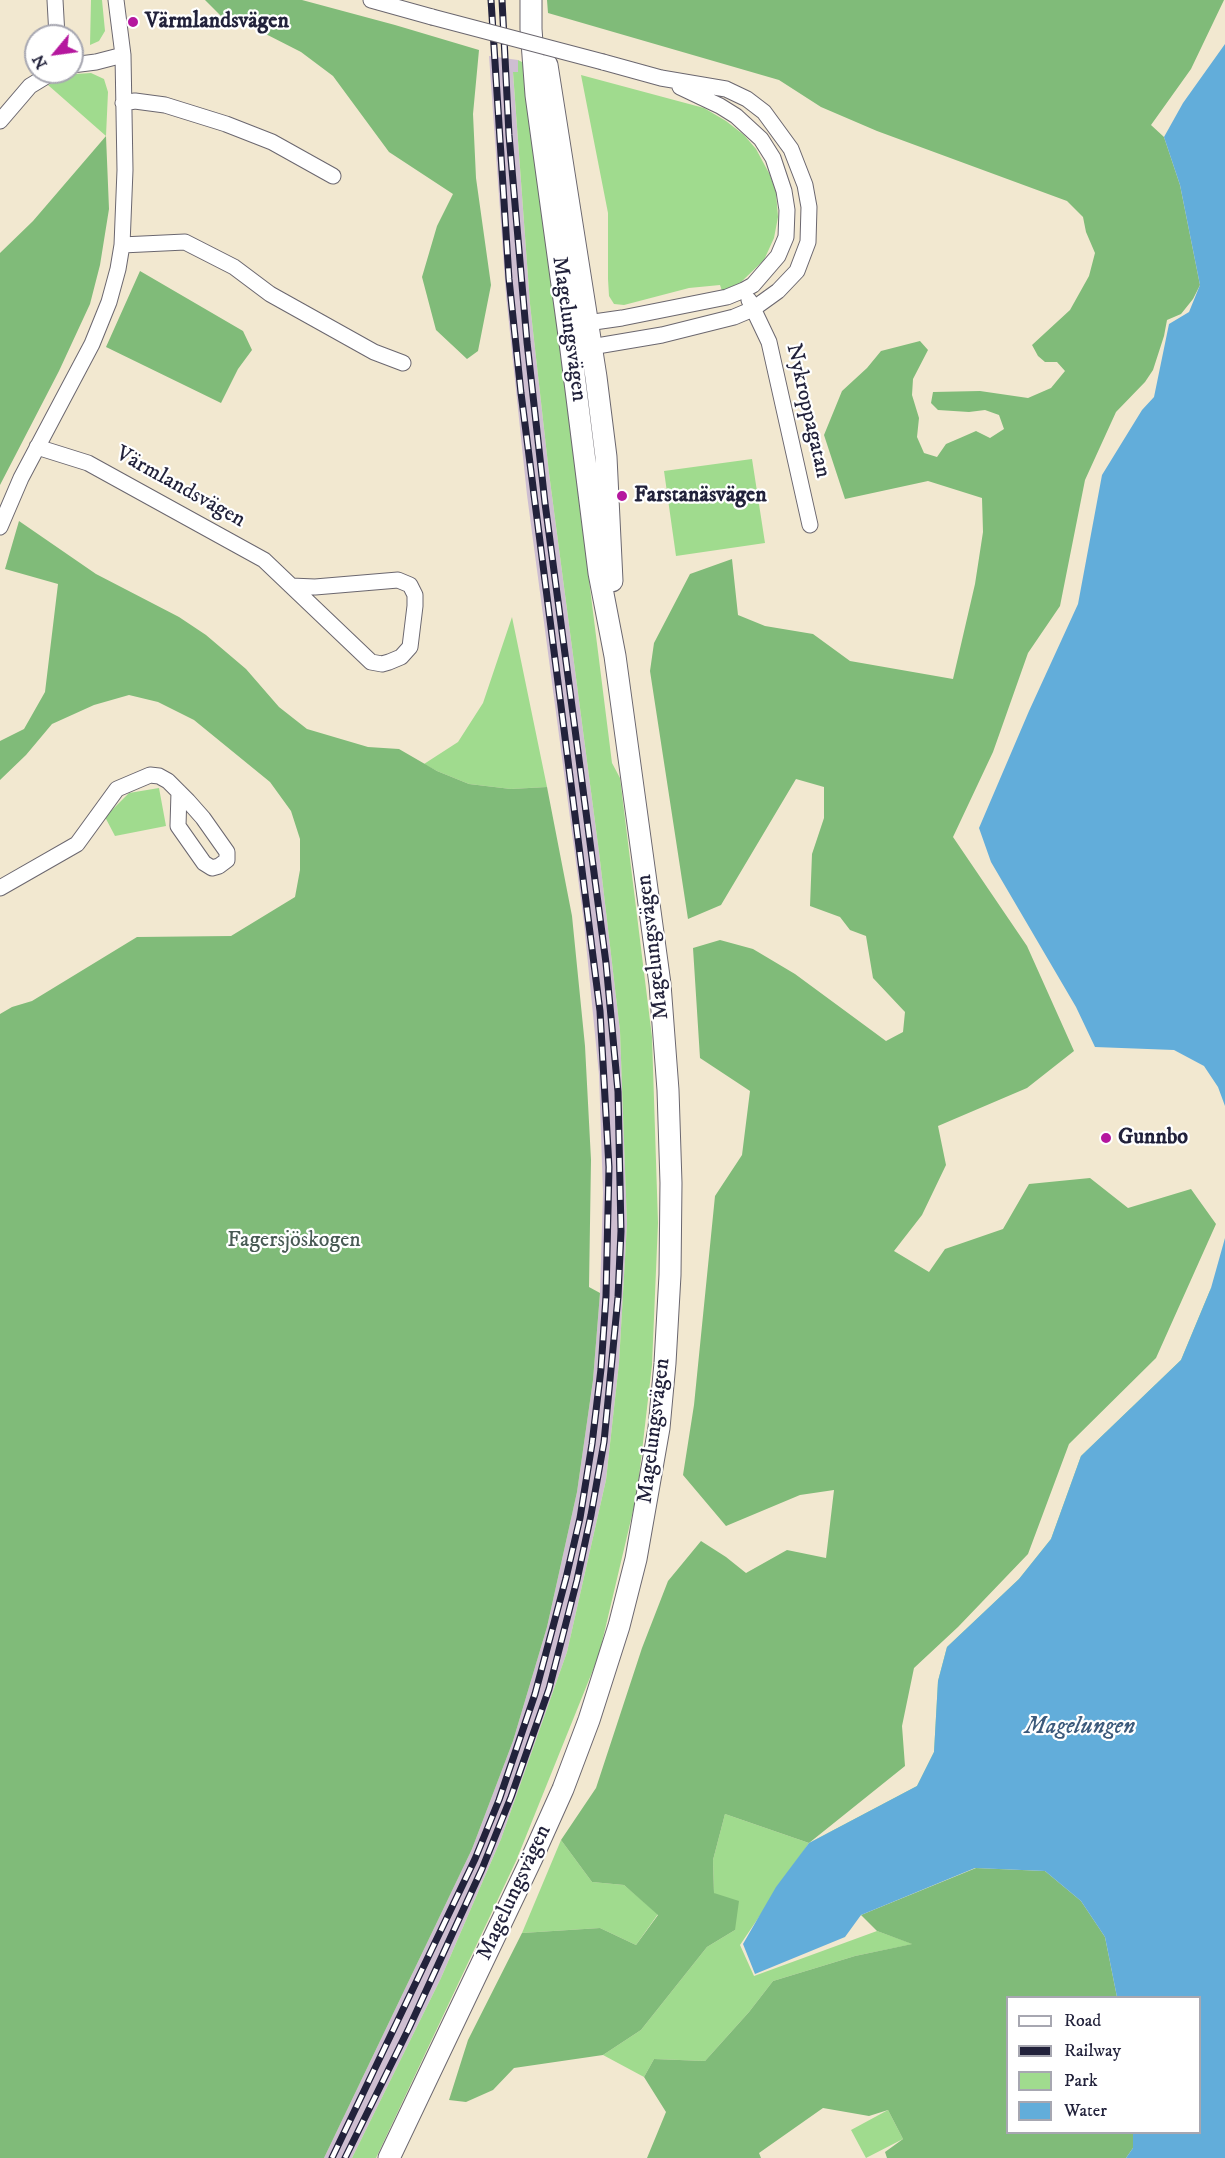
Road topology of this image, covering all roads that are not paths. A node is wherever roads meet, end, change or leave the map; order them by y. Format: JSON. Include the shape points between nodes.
{"nodes":[{"id":1,"x":55,"y":0,"type":"edge"},
{"id":2,"x":116,"y":0,"type":"edge"},
{"id":3,"x":371,"y":0,"type":"edge"},
{"id":4,"x":531,"y":0,"type":"edge"},
{"id":5,"x":537,"y":0,"type":"edge"},
{"id":6,"x":56,"y":24,"type":"edge"},
{"id":7,"x":123,"y":55,"type":"junction"},
{"id":8,"x":84,"y":64,"type":"edge"},
{"id":9,"x":661,"y":78,"type":"junction"},
{"id":10,"x":33,"y":84,"type":"edge"},
{"id":11,"x":123,"y":103,"type":"junction"},
{"id":12,"x":0,"y":121,"type":"edge"},
{"id":13,"x":333,"y":176,"type":"dead end"},
{"id":14,"x":122,"y":245,"type":"junction"},
{"id":15,"x":744,"y":290,"type":"junction"},
{"id":16,"x":753,"y":309,"type":"junction"},
{"id":17,"x":578,"y":325,"type":"junction"},
{"id":18,"x":581,"y":348,"type":"junction"},
{"id":19,"x":403,"y":363,"type":"dead end"},
{"id":20,"x":37,"y":447,"type":"junction"},
{"id":21,"x":810,"y":525,"type":"dead end"},
{"id":22,"x":0,"y":527,"type":"edge"},
{"id":23,"x":291,"y":586,"type":"junction"},
{"id":24,"x":179,"y":792,"type":"junction"},
{"id":25,"x":0,"y":888,"type":"edge"},
{"id":26,"x":388,"y":2158,"type":"edge"}],
"edges":[{"from":1,"to":6,"type":"street"},
{"from":2,"to":7,"type":"street"},
{"from":3,"to":9,"type":"street","bridge":true},
{"from":4,"to":17,"type":"main road","name":"Magelungsvägen","via":[[536,95]]},
{"from":5,"to":17,"type":"main road","name":"Magelungsvägen"},
{"from":7,"to":8,"type":"street"},
{"from":7,"to":11,"type":"street"},
{"from":9,"to":15,"type":"street","via":[[736,116],[761,139],[773,158],[784,190],[786,237],[778,256]]},
{"from":9,"to":16,"type":"street","via":[[726,89],[747,99],[764,112],[792,149],[806,185],[808,242],[797,271]]},
{"from":10,"to":12,"type":"street"},
{"from":11,"to":13,"type":"street","via":[[165,105],[226,123],[272,142]]},
{"from":11,"to":14,"type":"street"},
{"from":14,"to":19,"type":"street","via":[[185,242],[234,267],[270,294],[374,352]]},
{"from":14,"to":20,"type":"street","via":[[109,302],[92,344]]},
{"from":15,"to":16,"type":"street","name":"Nykroppagatan"},
{"from":15,"to":17,"type":"street","via":[[727,297]]},
{"from":16,"to":18,"type":"street","via":[[662,335]]},
{"from":16,"to":21,"type":"street","name":"Nykroppagatan","via":[[769,342]]},
{"from":17,"to":18,"type":"main road","name":"Magelungsvägen"},
{"from":18,"to":26,"type":"main road","name":"Magelungsvägen","via":[[599,573],[615,656],[660,984],[668,1090],[670,1275],[659,1428],[636,1559],[589,1720],[563,1789],[480,1970]]},
{"from":20,"to":22,"type":"street"},
{"from":20,"to":23,"type":"street","name":"Värmlandsvägen","via":[[88,463],[162,503],[264,560]]},
{"from":23,"to":23,"type":"street","name":"Värmlandsvägen","via":[[398,580],[410,585],[415,595],[410,647],[389,662],[371,662]]},
{"from":24,"to":24,"type":"street","via":[[178,826],[204,863],[212,868],[219,866],[227,860],[227,852]]},
{"from":24,"to":25,"type":"street","via":[[168,781],[150,775],[117,789],[78,844]]}]}
